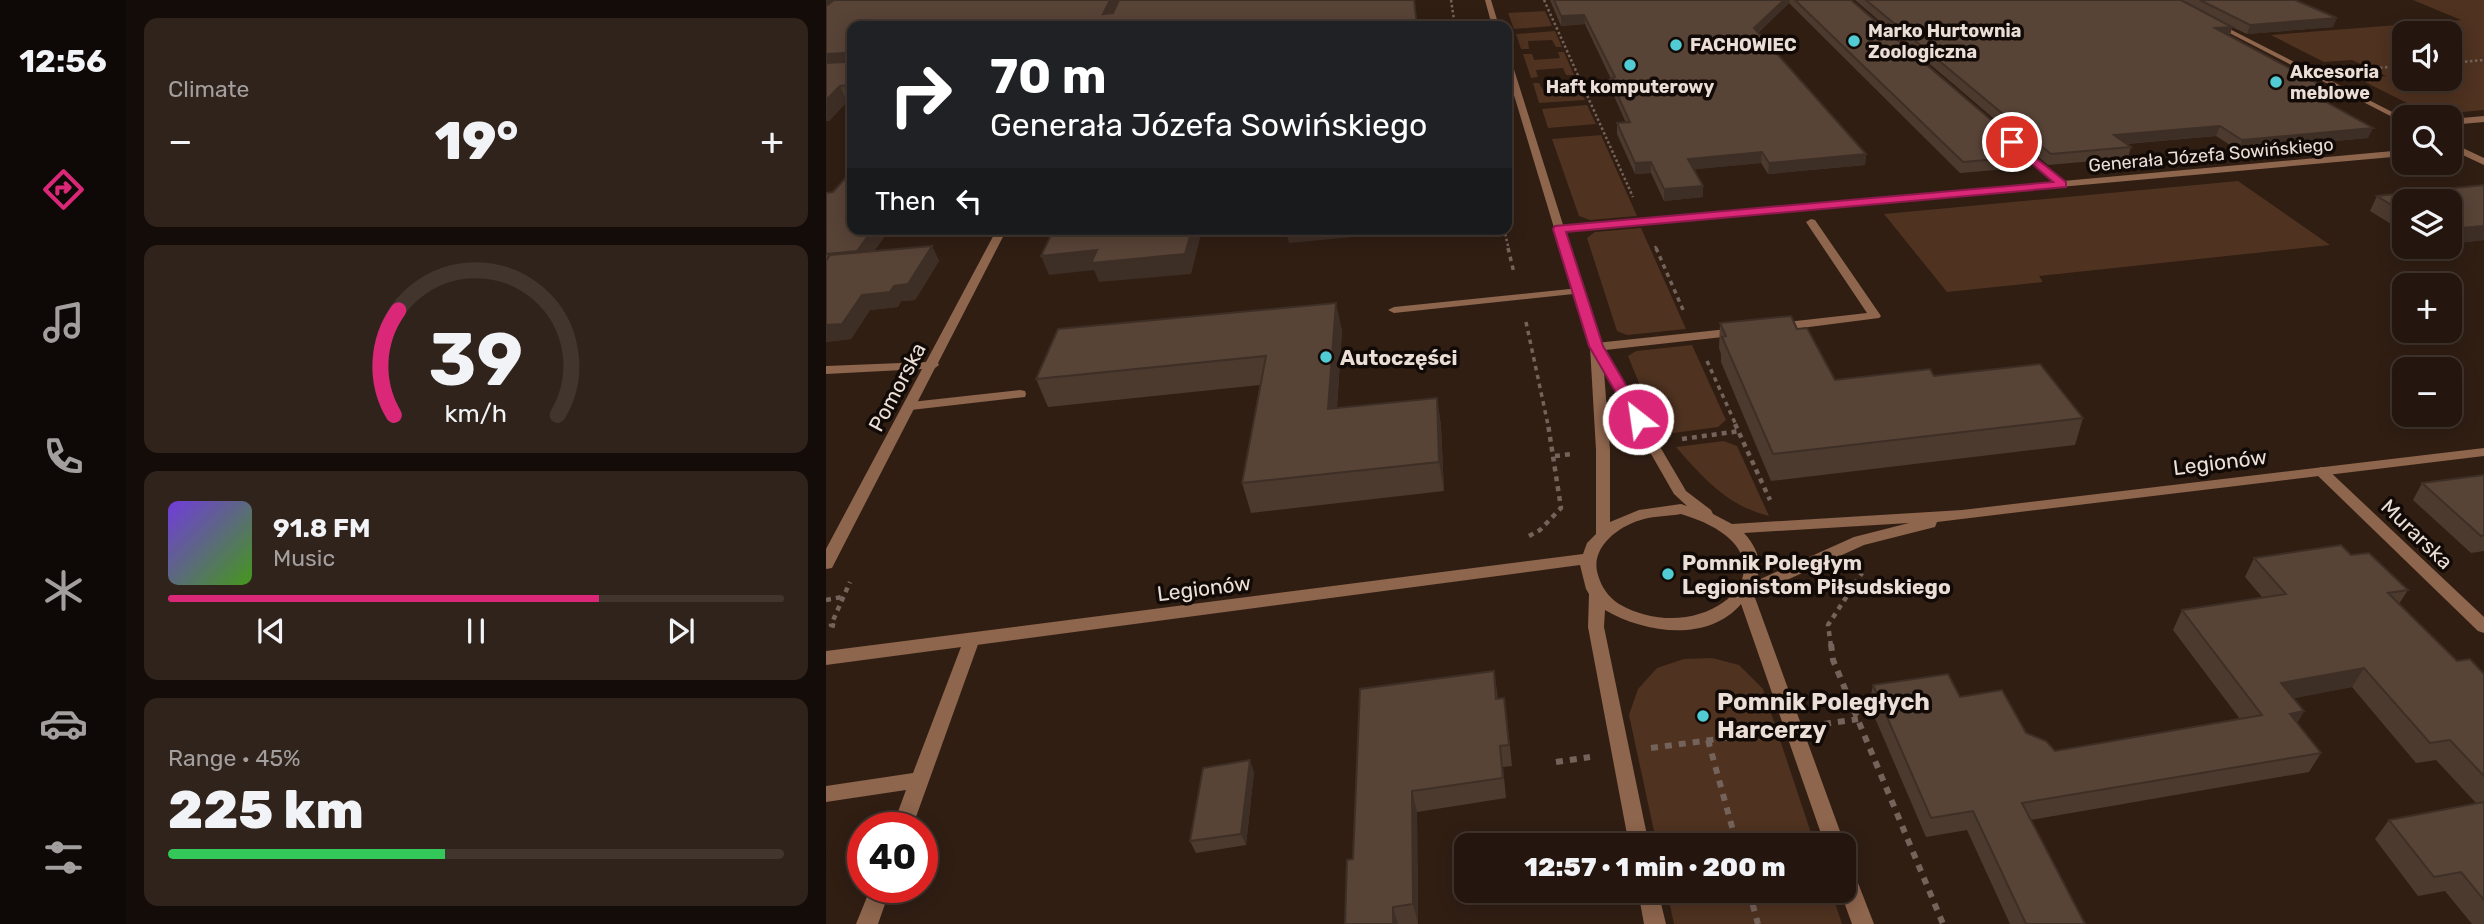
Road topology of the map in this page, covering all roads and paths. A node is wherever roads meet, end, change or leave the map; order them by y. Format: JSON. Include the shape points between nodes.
{"nodes":[{"id":1,"x":1451,"y":0,"type":"edge"},
{"id":2,"x":1488,"y":0,"type":"edge"},
{"id":3,"x":1545,"y":0,"type":"edge"},
{"id":4,"x":2204,"y":18,"type":"edge"},
{"id":5,"x":1454,"y":21,"type":"edge"},
{"id":6,"x":1494,"y":21,"type":"edge"},
{"id":7,"x":2484,"y":60,"type":"edge"},
{"id":8,"x":2462,"y":61,"type":"edge"},
{"id":9,"x":2392,"y":67,"type":"edge"},
{"id":10,"x":2369,"y":68,"type":"dead end"},
{"id":11,"x":1512,"y":76,"type":"edge"},
{"id":12,"x":2392,"y":115,"type":"edge"},
{"id":13,"x":2484,"y":118,"type":"edge"},
{"id":14,"x":2462,"y":121,"type":"edge"},
{"id":15,"x":2012,"y":142,"type":"edge"},
{"id":16,"x":2462,"y":152,"type":"edge"},
{"id":17,"x":2392,"y":154,"type":"edge"},
{"id":18,"x":2484,"y":162,"type":"edge"},
{"id":19,"x":2062,"y":185,"type":"junction"},
{"id":20,"x":1635,"y":202,"type":"dead end"},
{"id":21,"x":1811,"y":222,"type":"dead end"},
{"id":22,"x":1559,"y":229,"type":"junction"},
{"id":23,"x":999,"y":235,"type":"edge"},
{"id":24,"x":1505,"y":235,"type":"edge"},
{"id":25,"x":1653,"y":242,"type":"dead end"},
{"id":26,"x":1579,"y":291,"type":"junction"},
{"id":27,"x":1521,"y":298,"type":"junction"},
{"id":28,"x":1394,"y":310,"type":"dead end"},
{"id":29,"x":1768,"y":329,"type":"edge"},
{"id":30,"x":1754,"y":330,"type":"edge"},
{"id":31,"x":1695,"y":336,"type":"junction"},
{"id":32,"x":1596,"y":346,"type":"junction"},
{"id":33,"x":933,"y":365,"type":"junction"},
{"id":34,"x":826,"y":370,"type":"edge"},
{"id":35,"x":1020,"y":394,"type":"dead end"},
{"id":36,"x":911,"y":406,"type":"junction"},
{"id":37,"x":2484,"y":452,"type":"edge"},
{"id":38,"x":2322,"y":471,"type":"junction"},
{"id":39,"x":1774,"y":509,"type":"dead end"},
{"id":40,"x":1962,"y":515,"type":"junction"},
{"id":41,"x":1709,"y":516,"type":"junction"},
{"id":42,"x":1733,"y":529,"type":"junction"},
{"id":43,"x":1602,"y":532,"type":"junction"},
{"id":44,"x":1519,"y":542,"type":"dead end"},
{"id":45,"x":1588,"y":559,"type":"junction"},
{"id":46,"x":1870,"y":561,"type":"dead end"},
{"id":47,"x":826,"y":564,"type":"edge"},
{"id":48,"x":854,"y":573,"type":"dead end"},
{"id":49,"x":1745,"y":592,"type":"junction"},
{"id":50,"x":1597,"y":595,"type":"junction"},
{"id":51,"x":842,"y":597,"type":"junction"},
{"id":52,"x":826,"y":600,"type":"edge"},
{"id":53,"x":839,"y":627,"type":"dead end"},
{"id":54,"x":2484,"y":627,"type":"edge"},
{"id":55,"x":972,"y":639,"type":"junction"},
{"id":56,"x":826,"y":658,"type":"edge"},
{"id":57,"x":1858,"y":719,"type":"junction"},
{"id":58,"x":1793,"y":728,"type":"junction"},
{"id":59,"x":1707,"y":740,"type":"junction"},
{"id":60,"x":1621,"y":752,"type":"junction"},
{"id":61,"x":1556,"y":762,"type":"dead end"},
{"id":62,"x":919,"y":780,"type":"junction"},
{"id":63,"x":826,"y":794,"type":"edge"},
{"id":64,"x":908,"y":812,"type":"edge"},
{"id":65,"x":1637,"y":833,"type":"edge"},
{"id":66,"x":1734,"y":833,"type":"edge"},
{"id":67,"x":1831,"y":833,"type":"edge"},
{"id":68,"x":875,"y":903,"type":"edge"},
{"id":69,"x":1651,"y":903,"type":"edge"},
{"id":70,"x":1752,"y":903,"type":"edge"},
{"id":71,"x":1855,"y":903,"type":"edge"},
{"id":72,"x":867,"y":924,"type":"edge"},
{"id":73,"x":1655,"y":924,"type":"edge"},
{"id":74,"x":1758,"y":924,"type":"edge"},
{"id":75,"x":1863,"y":924,"type":"edge"},
{"id":76,"x":1943,"y":924,"type":"edge"}],
"edges":[{"from":1,"to":5,"type":"path"},
{"from":2,"to":6,"type":"street"},
{"from":3,"to":20,"type":"path"},
{"from":4,"to":12,"type":"street"},
{"from":7,"to":8,"type":"path"},
{"from":9,"to":10,"type":"path"},
{"from":11,"to":22,"type":"street"},
{"from":13,"to":14,"type":"street"},
{"from":15,"to":19,"type":"street"},
{"from":16,"to":18,"type":"street"},
{"from":17,"to":19,"type":"street","name":"Generała Józefa Sowińskiego"},
{"from":19,"to":22,"type":"street","name":"Generała Józefa Sowińskiego"},
{"from":21,"to":29,"type":"street","via":[[1875,316]]},
{"from":22,"to":26,"type":"street"},
{"from":23,"to":33,"type":"street","name":"Pomorska"},
{"from":24,"to":27,"type":"path"},
{"from":25,"to":31,"type":"path"},
{"from":26,"to":27,"type":"street"},
{"from":26,"to":32,"type":"street"},
{"from":27,"to":28,"type":"street"},
{"from":27,"to":44,"type":"path","via":[[1555,456],[1561,508]]},
{"from":30,"to":31,"type":"street"},
{"from":31,"to":32,"type":"street"},
{"from":31,"to":39,"type":"path"},
{"from":32,"to":41,"type":"street","via":[[1681,494]]},
{"from":32,"to":43,"type":"street","via":[[1603,450]]},
{"from":33,"to":34,"type":"street"},
{"from":33,"to":36,"type":"street","name":"Pomorska"},
{"from":35,"to":36,"type":"street"},
{"from":36,"to":47,"type":"street","name":"Pomorska"},
{"from":37,"to":38,"type":"street","name":"Legionów"},
{"from":38,"to":40,"type":"street","name":"Legionów"},
{"from":38,"to":54,"type":"street","name":"Murarska"},
{"from":40,"to":42,"type":"street","name":"Legionów"},
{"from":40,"to":49,"type":"street","name":"Legionów","via":[[1859,541]]},
{"from":41,"to":42,"type":"street"},
{"from":41,"to":43,"type":"street","via":[[1681,509],[1651,510]]},
{"from":42,"to":49,"type":"street","via":[[1748,548],[1753,570]]},
{"from":43,"to":45,"type":"street"},
{"from":45,"to":50,"type":"street","via":[[1588,577]]},
{"from":45,"to":55,"type":"street","name":"Legionów"},
{"from":46,"to":57,"type":"path","via":[[1828,625],[1833,660]]},
{"from":48,"to":51,"type":"path"},
{"from":49,"to":50,"type":"street","via":[[1723,612],[1690,624],[1653,624],[1619,613]]},
{"from":49,"to":58,"type":"street"},
{"from":50,"to":60,"type":"street","via":[[1596,627]]},
{"from":51,"to":52,"type":"path"},
{"from":51,"to":53,"type":"path","via":[[831,625]]},
{"from":55,"to":56,"type":"street","name":"Legionów"},
{"from":55,"to":62,"type":"street"},
{"from":57,"to":58,"type":"path"},
{"from":57,"to":76,"type":"path"},
{"from":58,"to":59,"type":"path"},
{"from":58,"to":67,"type":"street"},
{"from":59,"to":60,"type":"path"},
{"from":59,"to":66,"type":"path"},
{"from":60,"to":61,"type":"path"},
{"from":60,"to":65,"type":"street"},
{"from":62,"to":63,"type":"street"},
{"from":62,"to":64,"type":"street"},
{"from":68,"to":72,"type":"street"},
{"from":69,"to":73,"type":"street"},
{"from":70,"to":74,"type":"path"},
{"from":71,"to":75,"type":"street"}]}
